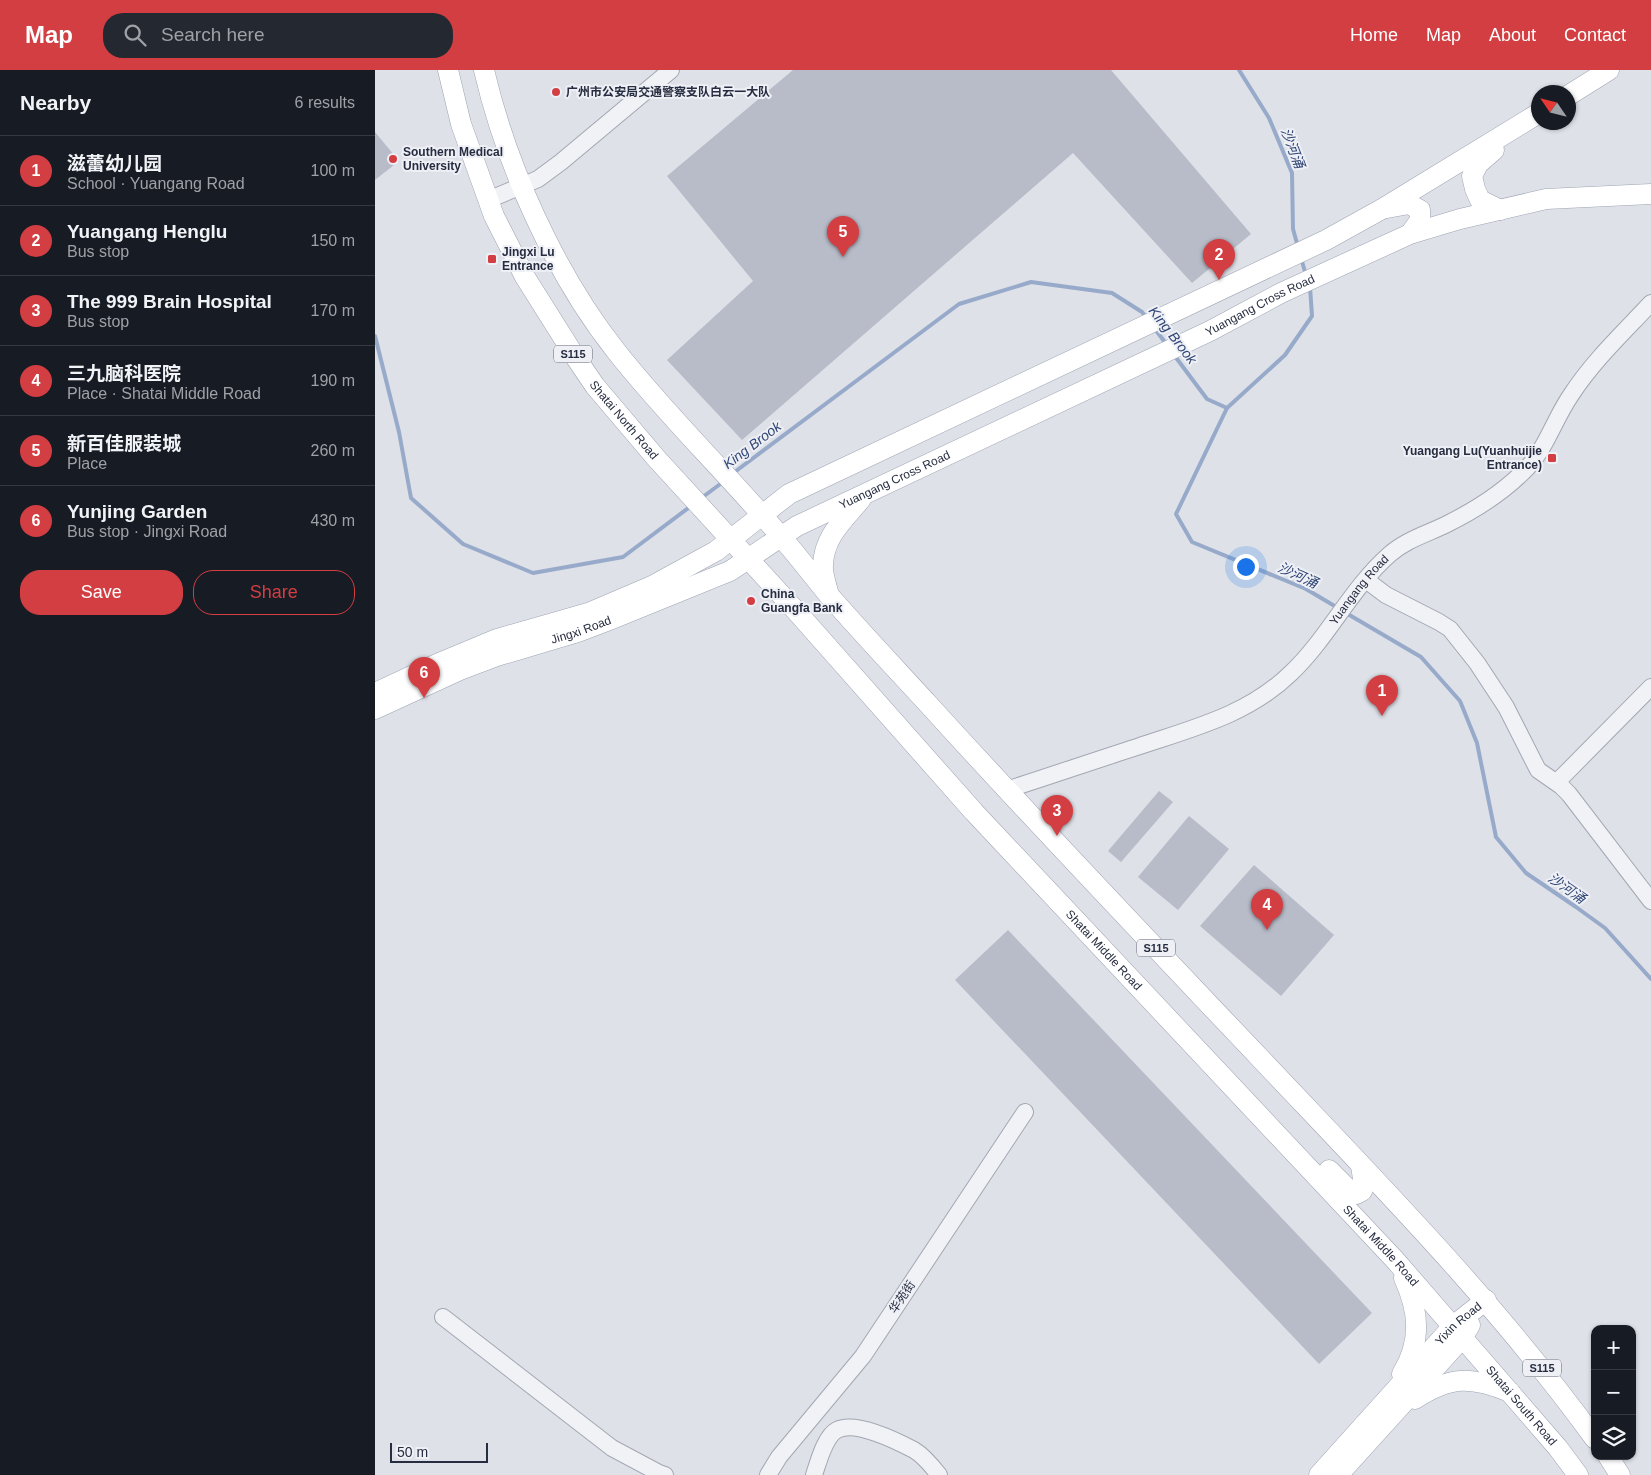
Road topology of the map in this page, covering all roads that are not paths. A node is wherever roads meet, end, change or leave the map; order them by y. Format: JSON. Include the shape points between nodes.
{"nodes":[{"id":1,"x":448,"y":70,"type":"edge"},
{"id":2,"x":484,"y":70,"type":"edge"},
{"id":3,"x":671,"y":70,"type":"edge"},
{"id":4,"x":1609,"y":70,"type":"edge"},
{"id":5,"x":1576,"y":91,"type":"edge"},
{"id":6,"x":1531,"y":118,"type":"edge"},
{"id":7,"x":1531,"y":119,"type":"edge"},
{"id":8,"x":523,"y":186,"type":"junction"},
{"id":9,"x":1651,"y":194,"type":"edge"},
{"id":10,"x":488,"y":200,"type":"junction"},
{"id":11,"x":1382,"y":209,"type":"junction"},
{"id":12,"x":1500,"y":210,"type":"junction"},
{"id":13,"x":1410,"y":234,"type":"junction"},
{"id":14,"x":1651,"y":304,"type":"edge"},
{"id":15,"x":950,"y":419,"type":"junction"},
{"id":16,"x":932,"y":464,"type":"junction"},
{"id":17,"x":867,"y":492,"type":"junction"},
{"id":18,"x":761,"y":514,"type":"junction"},
{"id":19,"x":781,"y":537,"type":"junction"},
{"id":20,"x":730,"y":540,"type":"junction"},
{"id":21,"x":749,"y":560,"type":"junction"},
{"id":22,"x":1361,"y":586,"type":"junction"},
{"id":23,"x":828,"y":594,"type":"junction"},
{"id":24,"x":1651,"y":687,"type":"edge"},
{"id":25,"x":375,"y":693,"type":"edge"},
{"id":26,"x":375,"y":708,"type":"edge"},
{"id":27,"x":1557,"y":782,"type":"junction"},
{"id":28,"x":1006,"y":790,"type":"junction"},
{"id":29,"x":1651,"y":901,"type":"edge"},
{"id":30,"x":1025,"y":1112,"type":"dead end"},
{"id":31,"x":1294,"y":1152,"type":"junction"},
{"id":32,"x":1361,"y":1165,"type":"junction"},
{"id":33,"x":1395,"y":1260,"type":"junction"},
{"id":34,"x":1486,"y":1300,"type":"junction"},
{"id":35,"x":443,"y":1317,"type":"dead end"},
{"id":36,"x":1458,"y":1331,"type":"junction"},
{"id":37,"x":1520,"y":1403,"type":"junction"},
{"id":38,"x":1390,"y":1406,"type":"junction"},
{"id":39,"x":1591,"y":1433,"type":"edge"},
{"id":40,"x":1610,"y":1460,"type":"edge"},
{"id":41,"x":665,"y":1475,"type":"edge"},
{"id":42,"x":768,"y":1475,"type":"edge"},
{"id":43,"x":815,"y":1475,"type":"edge"},
{"id":44,"x":939,"y":1475,"type":"edge"},
{"id":45,"x":1319,"y":1475,"type":"edge"},
{"id":46,"x":1338,"y":1475,"type":"edge"},
{"id":47,"x":1578,"y":1475,"type":"edge"},
{"id":48,"x":1620,"y":1475,"type":"edge"}],
"edges":[{"from":1,"to":10,"type":"main road","name":"Shatai North Road","number":"S115","via":[[461,124]]},
{"from":2,"to":8,"type":"main road","number":"S115","via":[[504,138]]},
{"from":3,"to":8,"type":"street","via":[[561,162]]},
{"from":4,"to":5,"type":"main road"},
{"from":6,"to":11,"type":"main road"},
{"from":7,"to":12,"type":"main road","via":[[1478,164],[1472,176],[1480,200]]},
{"from":8,"to":10,"type":"street"},
{"from":8,"to":18,"type":"main road","number":"S115","via":[[545,238],[615,350]]},
{"from":9,"to":12,"type":"main road","name":"Yuangang Cross Road","via":[[1546,199]]},
{"from":10,"to":20,"type":"main road","name":"Shatai North Road","number":"S115","via":[[525,278],[576,358],[615,410]]},
{"from":11,"to":13,"type":"main road","via":[[1409,204],[1420,210],[1420,220]]},
{"from":11,"to":15,"type":"main road","via":[[1326,240]]},
{"from":12,"to":13,"type":"main road","name":"Yuangang Cross Road"},
{"from":13,"to":16,"type":"main road","name":"Yuangang Cross Road","via":[[1281,293],[1210,331]]},
{"from":14,"to":22,"type":"street","name":"Yuangang Road","via":[[1580,381],[1528,466],[1509,484],[1467,513],[1402,545]]},
{"from":15,"to":16,"type":"main road","via":[[918,448],[921,458]]},
{"from":15,"to":18,"type":"main road","via":[[789,494]]},
{"from":16,"to":17,"type":"main road","name":"Yuangang Cross Road"},
{"from":17,"to":19,"type":"main road","name":"Yuangang Cross Road"},
{"from":17,"to":23,"type":"main road","via":[[838,524],[825,545],[823,566]]},
{"from":18,"to":19,"type":"main road","number":"S115"},
{"from":18,"to":20,"type":"main road","name":"Jingxi Road"},
{"from":19,"to":21,"type":"main road","name":"Jingxi Road"},
{"from":19,"to":23,"type":"main road","number":"S115"},
{"from":20,"to":21,"type":"main road","name":"Shatai North Road"},
{"from":20,"to":25,"type":"main road","name":"Jingxi Road","via":[[685,569],[618,602],[497,639]]},
{"from":21,"to":26,"type":"main road","name":"Jingxi Road","via":[[646,606],[577,632],[497,656]]},
{"from":21,"to":31,"type":"main road","name":"Shatai Middle Road","via":[[974,812]]},
{"from":22,"to":27,"type":"street","via":[[1450,630],[1507,707],[1538,770]]},
{"from":22,"to":28,"type":"street","name":"Yuangang Road","via":[[1292,673],[1244,708],[1204,725]]},
{"from":23,"to":28,"type":"main road","number":"S115"},
{"from":24,"to":27,"type":"street"},
{"from":27,"to":29,"type":"street"},
{"from":28,"to":32,"type":"main road","number":"S115"},
{"from":30,"to":42,"type":"street","name":"华苑街","via":[[863,1356],[779,1457]]},
{"from":31,"to":32,"type":"main road","via":[[1320,1162],[1356,1194],[1364,1186]]},
{"from":31,"to":33,"type":"main road","name":"Shatai Middle Road"},
{"from":32,"to":34,"type":"main road","number":"S115"},
{"from":33,"to":36,"type":"main road","name":"Shatai Middle Road"},
{"from":33,"to":38,"type":"main road","via":[[1414,1305],[1417,1330]]},
{"from":34,"to":36,"type":"main road","name":"Yixin Road"},
{"from":34,"to":39,"type":"main road","number":"S115"},
{"from":35,"to":41,"type":"street","via":[[612,1448]]},
{"from":36,"to":37,"type":"main road","name":"Shatai South Road"},
{"from":36,"to":38,"type":"main road","name":"Yixin Road"},
{"from":37,"to":38,"type":"main road","via":[[1511,1393],[1498,1387],[1462,1380],[1448,1382]]},
{"from":37,"to":47,"type":"main road","name":"Shatai South Road"},
{"from":38,"to":45,"type":"main road","name":"Yixin Road"},
{"from":38,"to":46,"type":"main road","name":"Yixin Road"},
{"from":40,"to":48,"type":"main road"},
{"from":43,"to":44,"type":"street","via":[[831,1436],[836,1430],[845,1428],[867,1429],[915,1451]]}]}
